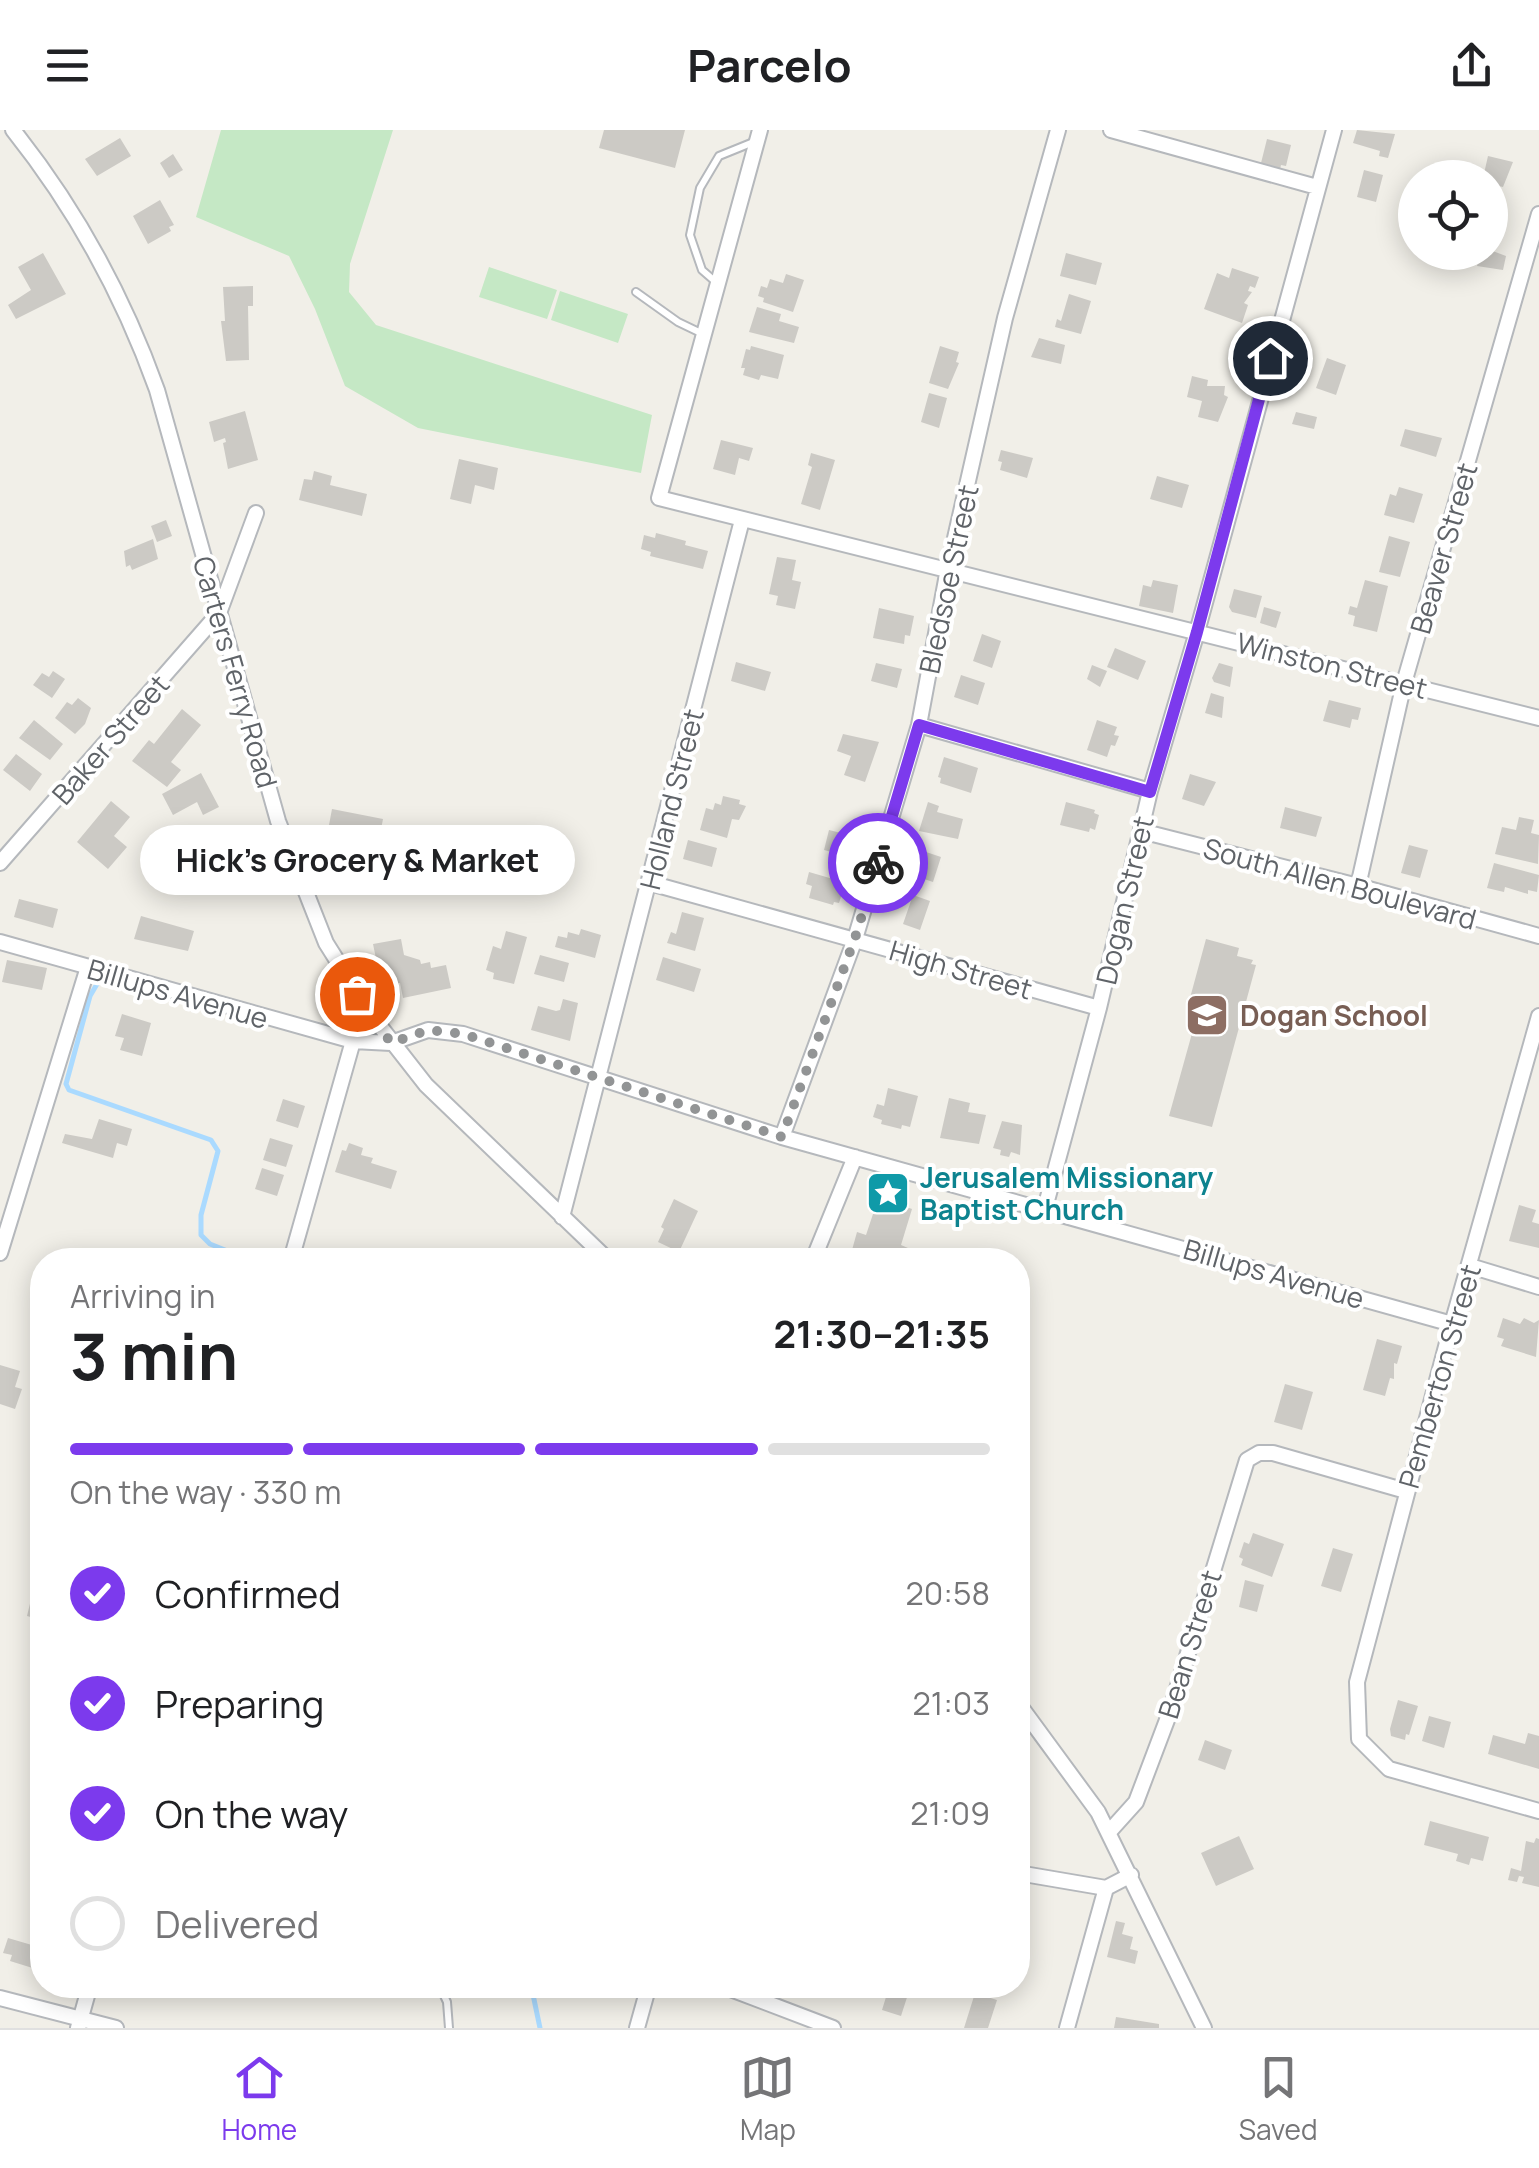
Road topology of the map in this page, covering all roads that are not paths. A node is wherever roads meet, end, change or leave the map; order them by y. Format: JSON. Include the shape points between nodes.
{"nodes":[{"id":1,"x":13,"y":130,"type":"edge"},
{"id":2,"x":1058,"y":130,"type":"edge"},
{"id":3,"x":1110,"y":130,"type":"edge"},
{"id":4,"x":1334,"y":130,"type":"edge"},
{"id":5,"x":759,"y":135,"type":"edge"},
{"id":6,"x":1317,"y":187,"type":"junction"},
{"id":7,"x":1539,"y":214,"type":"edge"},
{"id":8,"x":718,"y":284,"type":"junction"},
{"id":9,"x":636,"y":292,"type":"dead end"},
{"id":10,"x":704,"y":335,"type":"junction"},
{"id":11,"x":256,"y":513,"type":"dead end"},
{"id":12,"x":742,"y":520,"type":"junction"},
{"id":13,"x":948,"y":569,"type":"junction"},
{"id":14,"x":219,"y":613,"type":"junction"},
{"id":15,"x":1197,"y":632,"type":"junction"},
{"id":16,"x":1404,"y":683,"type":"junction"},
{"id":17,"x":1539,"y":718,"type":"edge"},
{"id":18,"x":919,"y":725,"type":"junction"},
{"id":19,"x":1150,"y":792,"type":"junction"},
{"id":20,"x":1142,"y":831,"type":"junction"},
{"id":21,"x":0,"y":864,"type":"edge"},
{"id":22,"x":650,"y":883,"type":"junction"},
{"id":23,"x":1358,"y":886,"type":"junction"},
{"id":24,"x":1539,"y":936,"type":"edge"},
{"id":25,"x":855,"y":938,"type":"junction"},
{"id":26,"x":0,"y":942,"type":"edge"},
{"id":27,"x":88,"y":967,"type":"junction"},
{"id":28,"x":1099,"y":1008,"type":"junction"},
{"id":29,"x":1539,"y":1016,"type":"edge"},
{"id":30,"x":353,"y":1041,"type":"junction"},
{"id":31,"x":391,"y":1043,"type":"junction"},
{"id":32,"x":598,"y":1076,"type":"junction"},
{"id":33,"x":782,"y":1137,"type":"junction"},
{"id":34,"x":855,"y":1158,"type":"junction"},
{"id":35,"x":1045,"y":1208,"type":"junction"},
{"id":36,"x":562,"y":1216,"type":"junction"},
{"id":37,"x":294,"y":1248,"type":"edge"},
{"id":38,"x":595,"y":1248,"type":"edge"},
{"id":39,"x":818,"y":1248,"type":"edge"},
{"id":40,"x":0,"y":1253,"type":"edge"},
{"id":41,"x":1470,"y":1266,"type":"junction"},
{"id":42,"x":1539,"y":1287,"type":"edge"},
{"id":43,"x":1452,"y":1324,"type":"junction"},
{"id":44,"x":1406,"y":1491,"type":"junction"},
{"id":45,"x":1030,"y":1718,"type":"edge"},
{"id":46,"x":1539,"y":1810,"type":"edge"},
{"id":47,"x":1110,"y":1832,"type":"junction"},
{"id":48,"x":1030,"y":1876,"type":"edge"},
{"id":49,"x":1132,"y":1876,"type":"junction"},
{"id":50,"x":1106,"y":1888,"type":"junction"},
{"id":51,"x":0,"y":1998,"type":"edge"},
{"id":52,"x":87,"y":1998,"type":"edge"},
{"id":53,"x":444,"y":1998,"type":"edge"},
{"id":54,"x":645,"y":1998,"type":"edge"},
{"id":55,"x":754,"y":1998,"type":"edge"},
{"id":56,"x":80,"y":2023,"type":"edge"},
{"id":57,"x":116,"y":2028,"type":"edge"},
{"id":58,"x":449,"y":2028,"type":"edge"},
{"id":59,"x":637,"y":2028,"type":"edge"},
{"id":60,"x":832,"y":2028,"type":"edge"},
{"id":61,"x":1067,"y":2028,"type":"edge"},
{"id":62,"x":1204,"y":2028,"type":"edge"}],
"edges":[{"from":1,"to":14,"type":"street","name":"Carters Ferry Road","via":[[80,224],[140,341]]},
{"from":2,"to":13,"type":"street","name":"Bledsoe Street","via":[[1005,318]]},
{"from":3,"to":6,"type":"street"},
{"from":4,"to":6,"type":"street","name":"Dogan Street"},
{"from":5,"to":8,"type":"street"},
{"from":5,"to":8,"type":"lane","via":[[719,156],[700,188],[690,235],[702,270]]},
{"from":6,"to":15,"type":"street","name":"Dogan Street"},
{"from":7,"to":16,"type":"street","name":"Beaver Street"},
{"from":8,"to":10,"type":"street"},
{"from":9,"to":10,"type":"lane"},
{"from":10,"to":12,"type":"street","name":"Winston Street","via":[[659,498]]},
{"from":11,"to":14,"type":"street"},
{"from":12,"to":13,"type":"street","name":"Winston Street"},
{"from":12,"to":22,"type":"street","name":"Holland Street"},
{"from":13,"to":15,"type":"street","name":"Winston Street"},
{"from":13,"to":18,"type":"street","name":"Bledsoe Street"},
{"from":14,"to":21,"type":"street","name":"Baker Street"},
{"from":14,"to":31,"type":"street","name":"Carters Ferry Road","via":[[299,879],[326,943]]},
{"from":15,"to":16,"type":"street","name":"Winston Street"},
{"from":15,"to":19,"type":"street","name":"Dogan Street"},
{"from":16,"to":17,"type":"street","name":"Winston Street"},
{"from":16,"to":23,"type":"street","name":"Beaver Street"},
{"from":18,"to":19,"type":"street"},
{"from":18,"to":25,"type":"street","name":"Bledsoe Street"},
{"from":19,"to":20,"type":"street","name":"Dogan Street"},
{"from":20,"to":23,"type":"street","name":"South Allen Boulevard"},
{"from":20,"to":28,"type":"street","name":"Dogan Street"},
{"from":22,"to":25,"type":"street","name":"High Street"},
{"from":22,"to":32,"type":"street","name":"Holland Street"},
{"from":23,"to":24,"type":"street","name":"South Allen Boulevard"},
{"from":25,"to":28,"type":"street","name":"High Street"},
{"from":25,"to":33,"type":"street","name":"Bledsoe Street"},
{"from":26,"to":27,"type":"street","name":"Billups Avenue"},
{"from":27,"to":30,"type":"street","name":"Billups Avenue"},
{"from":27,"to":40,"type":"street"},
{"from":28,"to":35,"type":"street","name":"Dogan Street"},
{"from":29,"to":41,"type":"street","name":"Pemberton Street"},
{"from":30,"to":31,"type":"street","name":"Billups Avenue"},
{"from":30,"to":37,"type":"street"},
{"from":31,"to":32,"type":"street","name":"Billups Avenue","via":[[447,1031]]},
{"from":31,"to":36,"type":"street","name":"Carters Ferry Road","via":[[447,1107]]},
{"from":32,"to":33,"type":"street","name":"Billups Avenue"},
{"from":32,"to":36,"type":"street","name":"Holland Street"},
{"from":33,"to":34,"type":"street","name":"Billups Avenue"},
{"from":34,"to":35,"type":"street","name":"Billups Avenue"},
{"from":34,"to":39,"type":"street"},
{"from":35,"to":43,"type":"street","name":"Billups Avenue"},
{"from":36,"to":38,"type":"street","name":"Carters Ferry Road"},
{"from":41,"to":42,"type":"street"},
{"from":41,"to":43,"type":"street","name":"Pemberton Street"},
{"from":43,"to":44,"type":"street","name":"Pemberton Street"},
{"from":44,"to":46,"type":"street","name":"Pemberton Street","via":[[1357,1682],[1360,1739],[1389,1769]]},
{"from":44,"to":47,"type":"street","name":"Bean Street","via":[[1280,1455],[1259,1453],[1246,1460],[1170,1712],[1131,1811]]},
{"from":45,"to":47,"type":"street"},
{"from":47,"to":49,"type":"street"},
{"from":48,"to":50,"type":"street"},
{"from":49,"to":50,"type":"street"},
{"from":49,"to":62,"type":"street"},
{"from":50,"to":61,"type":"street"},
{"from":51,"to":56,"type":"street"},
{"from":52,"to":56,"type":"street"},
{"from":53,"to":58,"type":"lane"},
{"from":54,"to":59,"type":"street"},
{"from":55,"to":60,"type":"street"},
{"from":56,"to":57,"type":"street"}]}
